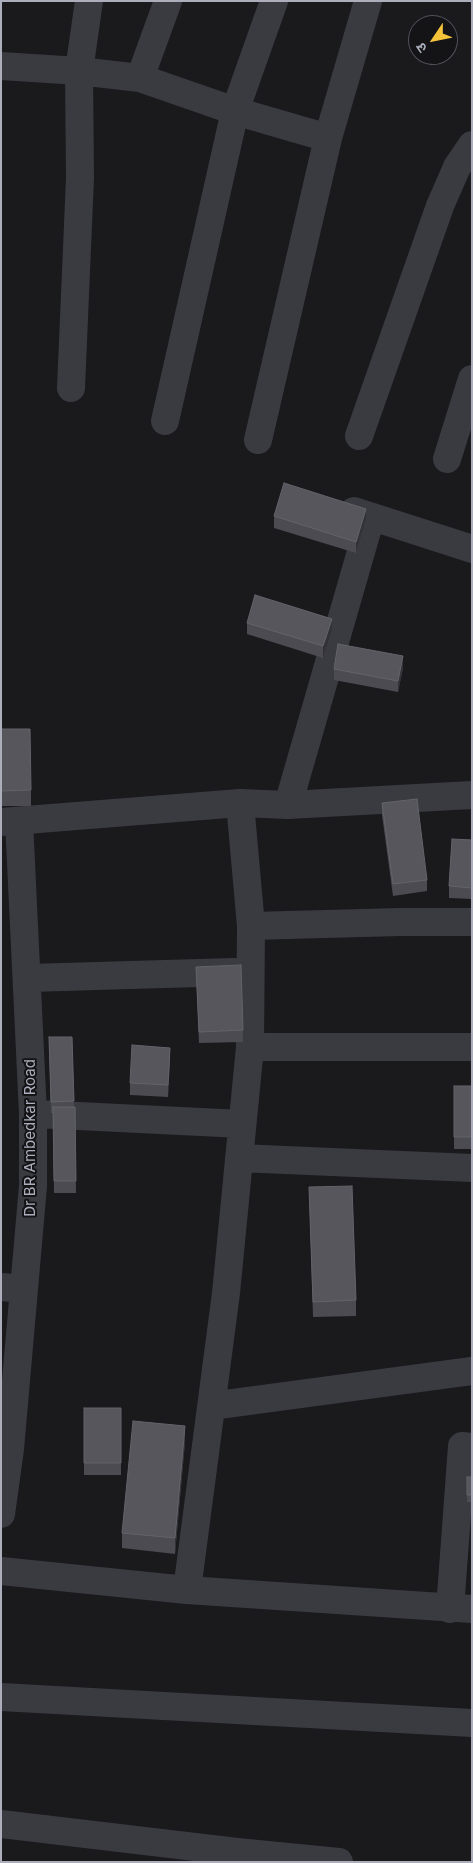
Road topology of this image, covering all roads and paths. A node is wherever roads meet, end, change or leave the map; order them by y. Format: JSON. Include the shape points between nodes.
{"nodes":[{"id":1,"x":89,"y":1,"type":"edge"},
{"id":2,"x":168,"y":1,"type":"edge"},
{"id":3,"x":274,"y":1,"type":"edge"},
{"id":4,"x":368,"y":1,"type":"edge"},
{"id":5,"x":1,"y":66,"type":"edge"},
{"id":6,"x":79,"y":71,"type":"junction"},
{"id":7,"x":140,"y":78,"type":"junction"},
{"id":8,"x":235,"y":111,"type":"junction"},
{"id":9,"x":328,"y":138,"type":"junction"},
{"id":10,"x":472,"y":145,"type":"edge"},
{"id":11,"x":472,"y":379,"type":"edge"},
{"id":12,"x":71,"y":388,"type":"dead end"},
{"id":13,"x":165,"y":421,"type":"dead end"},
{"id":14,"x":359,"y":436,"type":"dead end"},
{"id":15,"x":258,"y":440,"type":"dead end"},
{"id":16,"x":447,"y":459,"type":"dead end"},
{"id":17,"x":328,"y":502,"type":"edge"},
{"id":18,"x":371,"y":516,"type":"junction"},
{"id":19,"x":472,"y":549,"type":"edge"},
{"id":20,"x":472,"y":795,"type":"edge"},
{"id":21,"x":240,"y":803,"type":"junction"},
{"id":22,"x":288,"y":805,"type":"junction"},
{"id":23,"x":10,"y":822,"type":"edge"},
{"id":24,"x":472,"y":922,"type":"edge"},
{"id":25,"x":251,"y":926,"type":"junction"},
{"id":26,"x":251,"y":972,"type":"junction"},
{"id":27,"x":28,"y":978,"type":"junction"},
{"id":28,"x":250,"y":1047,"type":"junction"},
{"id":29,"x":472,"y":1047,"type":"edge"},
{"id":30,"x":33,"y":1114,"type":"junction"},
{"id":31,"x":242,"y":1124,"type":"junction"},
{"id":32,"x":239,"y":1158,"type":"junction"},
{"id":33,"x":472,"y":1168,"type":"edge"},
{"id":34,"x":13,"y":1288,"type":"edge"},
{"id":35,"x":472,"y":1371,"type":"edge"},
{"id":36,"x":8,"y":1403,"type":"edge"},
{"id":37,"x":211,"y":1406,"type":"junction"},
{"id":38,"x":472,"y":1447,"type":"edge"},
{"id":39,"x":1,"y":1514,"type":"edge"},
{"id":40,"x":1,"y":1571,"type":"edge"},
{"id":41,"x":187,"y":1590,"type":"junction"},
{"id":42,"x":461,"y":1609,"type":"edge"},
{"id":43,"x":1,"y":1697,"type":"edge"},
{"id":44,"x":472,"y":1724,"type":"edge"},
{"id":45,"x":1,"y":1824,"type":"edge"},
{"id":46,"x":339,"y":1862,"type":"edge"}],
"edges":[{"from":1,"to":6,"type":"street"},
{"from":2,"to":7,"type":"street"},
{"from":3,"to":8,"type":"street"},
{"from":4,"to":9,"type":"street"},
{"from":5,"to":6,"type":"street"},
{"from":6,"to":7,"type":"street"},
{"from":6,"to":12,"type":"street","via":[[80,178]]},
{"from":7,"to":8,"type":"street"},
{"from":8,"to":9,"type":"street"},
{"from":8,"to":13,"type":"street"},
{"from":9,"to":15,"type":"street"},
{"from":10,"to":14,"type":"street","via":[[440,206]]},
{"from":11,"to":16,"type":"street"},
{"from":17,"to":18,"type":"street"},
{"from":18,"to":19,"type":"street"},
{"from":18,"to":22,"type":"street"},
{"from":20,"to":22,"type":"street"},
{"from":21,"to":22,"type":"street"},
{"from":21,"to":23,"type":"street"},
{"from":21,"to":25,"type":"street"},
{"from":23,"to":27,"type":"street","name":"Dr BR Ambedkar Road"},
{"from":24,"to":25,"type":"street"},
{"from":25,"to":26,"type":"street"},
{"from":26,"to":27,"type":"street"},
{"from":26,"to":28,"type":"street"},
{"from":27,"to":30,"type":"street","name":"Dr BR Ambedkar Road"},
{"from":28,"to":29,"type":"street"},
{"from":28,"to":31,"type":"street"},
{"from":30,"to":31,"type":"street"},
{"from":30,"to":34,"type":"street","name":"Dr BR Ambedkar Road","via":[[33,1186]]},
{"from":31,"to":32,"type":"street"},
{"from":32,"to":33,"type":"street"},
{"from":32,"to":37,"type":"street"},
{"from":34,"to":36,"type":"street","name":"Dr BR Ambedkar Road"},
{"from":35,"to":37,"type":"street"},
{"from":36,"to":39,"type":"street","name":"Dr BR Ambedkar Road","via":[[10,1449]]},
{"from":37,"to":41,"type":"street"},
{"from":38,"to":42,"type":"street","via":[[462,1446]]},
{"from":40,"to":41,"type":"street"},
{"from":41,"to":42,"type":"street"},
{"from":43,"to":44,"type":"street"},
{"from":45,"to":46,"type":"street"}]}
